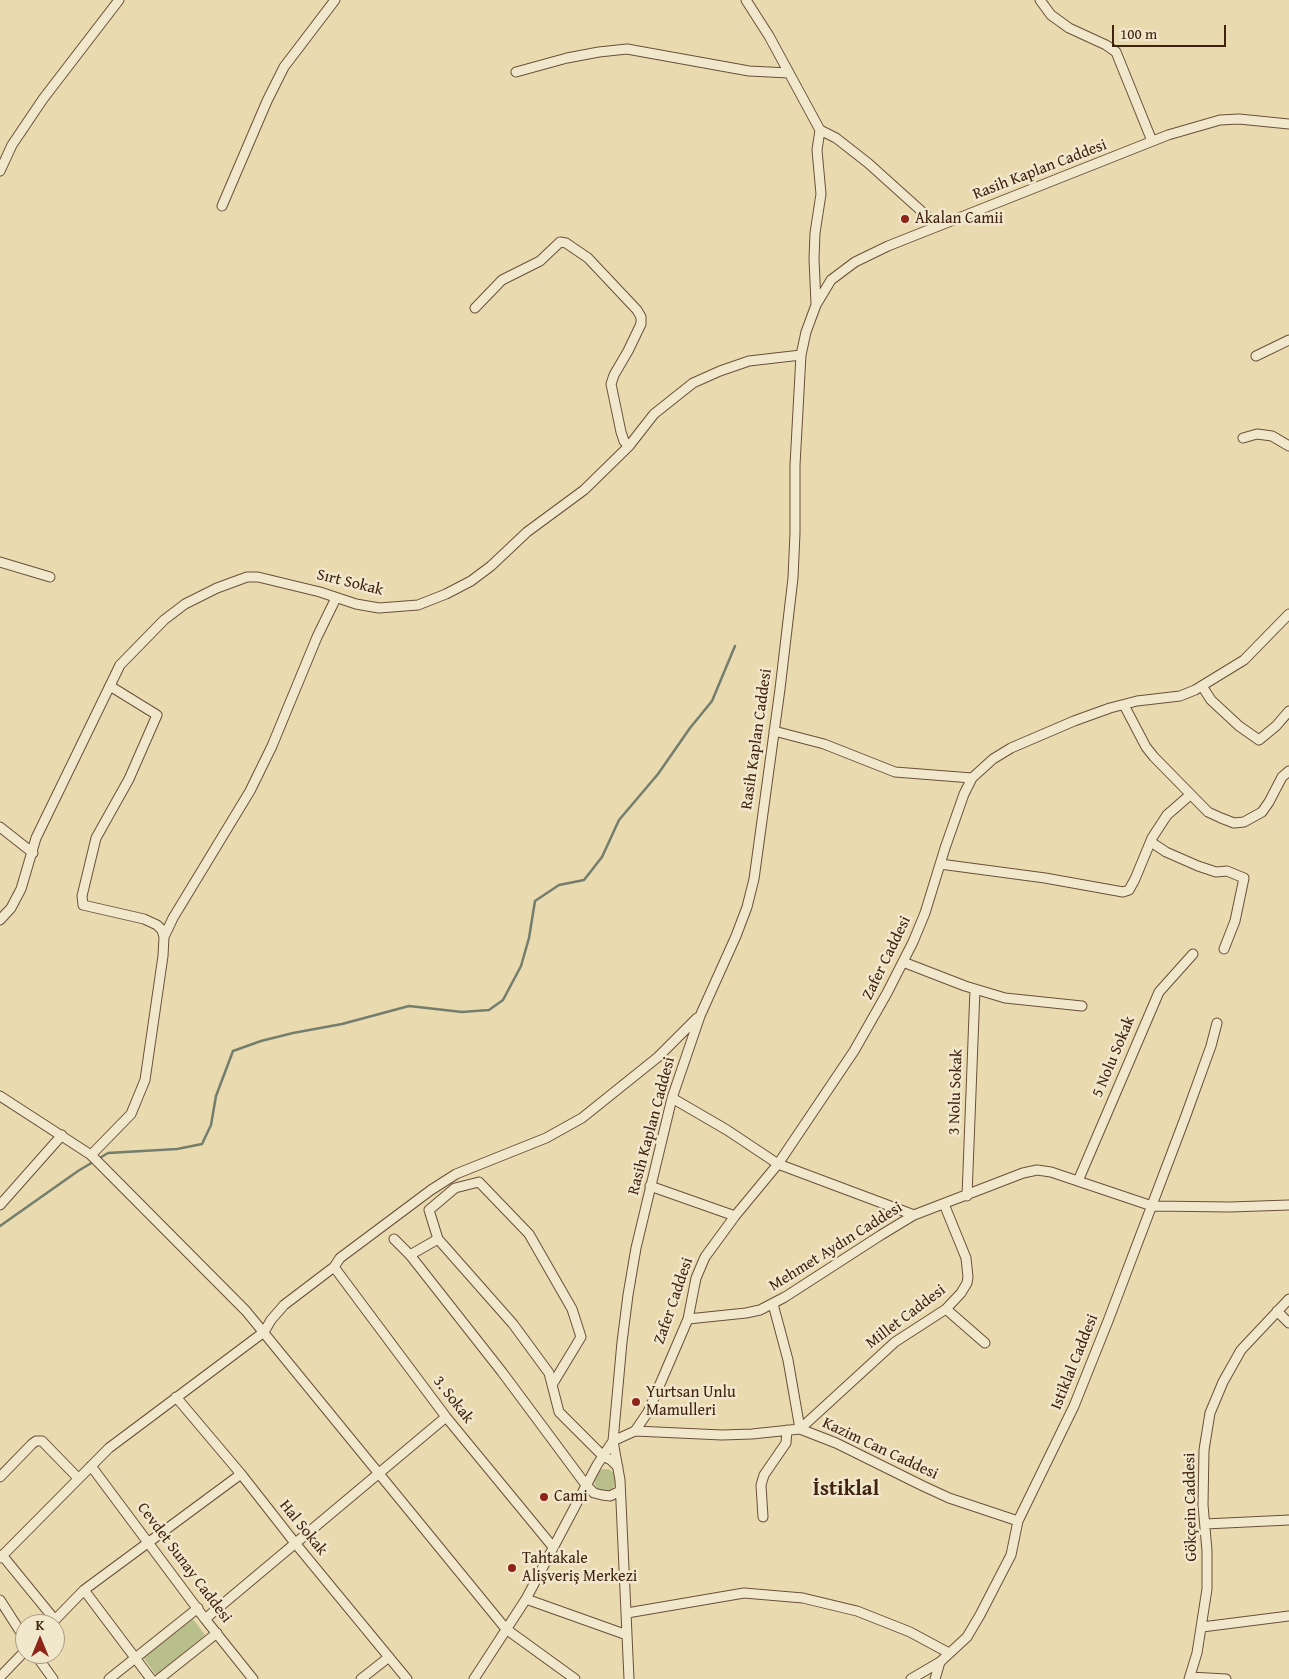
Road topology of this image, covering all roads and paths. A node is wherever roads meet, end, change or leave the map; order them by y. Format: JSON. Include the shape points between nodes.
{"nodes":[{"id":1,"x":120,"y":0,"type":"edge"},
{"id":2,"x":334,"y":0,"type":"edge"},
{"id":3,"x":746,"y":0,"type":"edge"},
{"id":4,"x":1040,"y":0,"type":"edge"},
{"id":5,"x":516,"y":72,"type":"dead end"},
{"id":6,"x":789,"y":73,"type":"junction"},
{"id":7,"x":1289,"y":124,"type":"edge"},
{"id":8,"x":820,"y":130,"type":"junction"},
{"id":9,"x":1152,"y":141,"type":"junction"},
{"id":10,"x":0,"y":171,"type":"edge"},
{"id":11,"x":222,"y":206,"type":"dead end"},
{"id":12,"x":938,"y":226,"type":"junction"},
{"id":13,"x":816,"y":305,"type":"junction"},
{"id":14,"x":474,"y":308,"type":"dead end"},
{"id":15,"x":1289,"y":340,"type":"edge"},
{"id":16,"x":801,"y":355,"type":"junction"},
{"id":17,"x":1256,"y":356,"type":"dead end"},
{"id":18,"x":1243,"y":438,"type":"dead end"},
{"id":19,"x":629,"y":446,"type":"junction"},
{"id":20,"x":1289,"y":446,"type":"edge"},
{"id":21,"x":0,"y":562,"type":"edge"},
{"id":22,"x":50,"y":577,"type":"dead end"},
{"id":23,"x":336,"y":598,"type":"junction"},
{"id":24,"x":1289,"y":614,"type":"edge"},
{"id":25,"x":110,"y":686,"type":"junction"},
{"id":26,"x":1202,"y":686,"type":"junction"},
{"id":27,"x":1124,"y":704,"type":"junction"},
{"id":28,"x":1289,"y":711,"type":"edge"},
{"id":29,"x":774,"y":731,"type":"junction"},
{"id":30,"x":1289,"y":771,"type":"edge"},
{"id":31,"x":972,"y":778,"type":"junction"},
{"id":32,"x":1190,"y":795,"type":"junction"},
{"id":33,"x":0,"y":827,"type":"edge"},
{"id":34,"x":1151,"y":842,"type":"junction"},
{"id":35,"x":33,"y":853,"type":"junction"},
{"id":36,"x":940,"y":864,"type":"junction"},
{"id":37,"x":0,"y":920,"type":"edge"},
{"id":38,"x":164,"y":937,"type":"junction"},
{"id":39,"x":1224,"y":949,"type":"dead end"},
{"id":40,"x":1193,"y":954,"type":"dead end"},
{"id":41,"x":903,"y":962,"type":"junction"},
{"id":42,"x":976,"y":989,"type":"junction"},
{"id":43,"x":1082,"y":1006,"type":"dead end"},
{"id":44,"x":700,"y":1016,"type":"junction"},
{"id":45,"x":1217,"y":1023,"type":"dead end"},
{"id":46,"x":0,"y":1096,"type":"edge"},
{"id":47,"x":672,"y":1098,"type":"junction"},
{"id":48,"x":62,"y":1136,"type":"junction"},
{"id":49,"x":91,"y":1155,"type":"junction"},
{"id":50,"x":778,"y":1164,"type":"junction"},
{"id":51,"x":1078,"y":1181,"type":"junction"},
{"id":52,"x":650,"y":1186,"type":"junction"},
{"id":53,"x":966,"y":1196,"type":"junction"},
{"id":54,"x":944,"y":1204,"type":"junction"},
{"id":55,"x":1289,"y":1204,"type":"edge"},
{"id":56,"x":0,"y":1205,"type":"edge"},
{"id":57,"x":1152,"y":1206,"type":"junction"},
{"id":58,"x":914,"y":1215,"type":"junction"},
{"id":59,"x":735,"y":1216,"type":"junction"},
{"id":60,"x":438,"y":1239,"type":"junction"},
{"id":61,"x":394,"y":1240,"type":"dead end"},
{"id":62,"x":410,"y":1255,"type":"junction"},
{"id":63,"x":334,"y":1268,"type":"junction"},
{"id":64,"x":1289,"y":1298,"type":"edge"},
{"id":65,"x":773,"y":1304,"type":"junction"},
{"id":66,"x":946,"y":1309,"type":"junction"},
{"id":67,"x":1277,"y":1311,"type":"junction"},
{"id":68,"x":688,"y":1318,"type":"junction"},
{"id":69,"x":1289,"y":1323,"type":"edge"},
{"id":70,"x":264,"y":1332,"type":"junction"},
{"id":71,"x":985,"y":1343,"type":"dead end"},
{"id":72,"x":552,"y":1386,"type":"junction"},
{"id":73,"x":176,"y":1397,"type":"junction"},
{"id":74,"x":446,"y":1417,"type":"junction"},
{"id":75,"x":800,"y":1428,"type":"junction"},
{"id":76,"x":635,"y":1430,"type":"junction"},
{"id":77,"x":787,"y":1430,"type":"junction"},
{"id":78,"x":613,"y":1441,"type":"junction"},
{"id":79,"x":603,"y":1456,"type":"junction"},
{"id":80,"x":91,"y":1466,"type":"junction"},
{"id":81,"x":618,"y":1467,"type":"junction"},
{"id":82,"x":2,"y":1472,"type":"edge"},
{"id":83,"x":241,"y":1474,"type":"junction"},
{"id":84,"x":379,"y":1474,"type":"junction"},
{"id":85,"x":78,"y":1478,"type":"junction"},
{"id":86,"x":586,"y":1485,"type":"junction"},
{"id":87,"x":620,"y":1491,"type":"junction"},
{"id":88,"x":763,"y":1517,"type":"dead end"},
{"id":89,"x":1289,"y":1520,"type":"edge"},
{"id":90,"x":1018,"y":1521,"type":"junction"},
{"id":91,"x":1204,"y":1524,"type":"junction"},
{"id":92,"x":149,"y":1542,"type":"junction"},
{"id":93,"x":295,"y":1543,"type":"junction"},
{"id":94,"x":553,"y":1547,"type":"junction"},
{"id":95,"x":1,"y":1557,"type":"edge"},
{"id":96,"x":84,"y":1590,"type":"junction"},
{"id":97,"x":526,"y":1599,"type":"junction"},
{"id":98,"x":0,"y":1600,"type":"edge"},
{"id":99,"x":198,"y":1608,"type":"junction"},
{"id":100,"x":627,"y":1613,"type":"junction"},
{"id":101,"x":47,"y":1614,"type":"edge"},
{"id":102,"x":61,"y":1614,"type":"edge"},
{"id":103,"x":1289,"y":1616,"type":"edge"},
{"id":104,"x":205,"y":1619,"type":"junction"},
{"id":105,"x":15,"y":1623,"type":"edge"},
{"id":106,"x":1202,"y":1627,"type":"junction"},
{"id":107,"x":506,"y":1629,"type":"junction"},
{"id":108,"x":217,"y":1633,"type":"junction"},
{"id":109,"x":627,"y":1635,"type":"junction"},
{"id":110,"x":950,"y":1653,"type":"junction"},
{"id":111,"x":389,"y":1657,"type":"junction"},
{"id":112,"x":135,"y":1658,"type":"junction"},
{"id":113,"x":15,"y":1661,"type":"edge"},
{"id":114,"x":940,"y":1662,"type":"junction"},
{"id":115,"x":42,"y":1664,"type":"edge"},
{"id":116,"x":0,"y":1677,"type":"edge"},
{"id":117,"x":1190,"y":1678,"type":"edge"},
{"id":118,"x":53,"y":1679,"type":"edge"},
{"id":119,"x":110,"y":1679,"type":"edge"},
{"id":120,"x":151,"y":1679,"type":"edge"},
{"id":121,"x":159,"y":1679,"type":"edge"},
{"id":122,"x":253,"y":1679,"type":"edge"},
{"id":123,"x":361,"y":1679,"type":"edge"},
{"id":124,"x":407,"y":1679,"type":"edge"},
{"id":125,"x":474,"y":1679,"type":"edge"},
{"id":126,"x":575,"y":1679,"type":"edge"},
{"id":127,"x":629,"y":1679,"type":"edge"},
{"id":128,"x":911,"y":1679,"type":"edge"},
{"id":129,"x":935,"y":1679,"type":"edge"},
{"id":130,"x":1226,"y":1679,"type":"edge"}],
"edges":[{"from":1,"to":10,"type":"street","via":[[42,99],[12,145]]},
{"from":2,"to":11,"type":"street","via":[[284,67]]},
{"from":3,"to":6,"type":"street"},
{"from":4,"to":9,"type":"street","via":[[1051,15],[1069,28],[1116,52]]},
{"from":5,"to":6,"type":"street","via":[[567,58],[627,49],[749,71]]},
{"from":6,"to":8,"type":"street"},
{"from":7,"to":9,"type":"street","name":"Rasih Kaplan Caddesi","via":[[1239,118],[1220,120]]},
{"from":8,"to":12,"type":"street","via":[[868,162]]},
{"from":8,"to":13,"type":"street","via":[[817,150],[821,194],[814,259]]},
{"from":9,"to":12,"type":"street","name":"Rasih Kaplan Caddesi"},
{"from":12,"to":13,"type":"street","name":"Rasih Kaplan Caddesi","via":[[855,262],[831,280]]},
{"from":13,"to":16,"type":"street","name":"Rasih Kaplan Caddesi"},
{"from":14,"to":19,"type":"street","via":[[502,280],[534,266],[560,242],[588,258],[641,317],[641,324],[611,384],[621,432]]},
{"from":15,"to":17,"type":"street"},
{"from":16,"to":19,"type":"street","name":"Sırt Sokak","via":[[749,361],[693,383],[654,414]]},
{"from":16,"to":29,"type":"street","name":"Rasih Kaplan Caddesi","via":[[793,578]]},
{"from":18,"to":20,"type":"street","via":[[1257,434],[1272,436]]},
{"from":19,"to":23,"type":"street","name":"Sırt Sokak","via":[[584,490],[527,532],[491,566],[446,594],[418,605],[395,608],[379,608]]},
{"from":21,"to":22,"type":"street"},
{"from":23,"to":25,"type":"street","name":"Sırt Sokak","via":[[258,576],[217,588],[185,604],[164,620],[120,665]]},
{"from":23,"to":38,"type":"street","via":[[250,791]]},
{"from":24,"to":26,"type":"street","name":"Zafer Caddesi","via":[[1244,660]]},
{"from":25,"to":35,"type":"street","name":"Sırt Sokak","via":[[36,838]]},
{"from":25,"to":38,"type":"street","via":[[157,715],[129,779],[96,838],[82,905],[144,919],[157,925]]},
{"from":26,"to":27,"type":"street","name":"Zafer Caddesi","via":[[1180,696]]},
{"from":26,"to":28,"type":"street","via":[[1211,700],[1259,740]]},
{"from":27,"to":31,"type":"street","name":"Zafer Caddesi","via":[[1011,748]]},
{"from":27,"to":32,"type":"street","via":[[1146,747]]},
{"from":29,"to":31,"type":"street","via":[[824,744],[895,772]]},
{"from":29,"to":44,"type":"street","name":"Rasih Kaplan Caddesi","via":[[754,879],[747,907]]},
{"from":30,"to":32,"type":"street","via":[[1282,777],[1262,812],[1244,822],[1234,823],[1208,812]]},
{"from":31,"to":36,"type":"street","name":"Zafer Caddesi"},
{"from":32,"to":34,"type":"street","via":[[1167,815]]},
{"from":33,"to":35,"type":"street"},
{"from":34,"to":36,"type":"street","via":[[1129,890],[1122,892]]},
{"from":34,"to":39,"type":"street","via":[[1198,866],[1244,878],[1235,921]]},
{"from":35,"to":37,"type":"street","name":"Sırt Sokak","via":[[21,889]]},
{"from":36,"to":41,"type":"street","name":"Zafer Caddesi","via":[[925,913]]},
{"from":38,"to":49,"type":"street","via":[[145,1080],[131,1114]]},
{"from":40,"to":51,"type":"street","name":"5 Nolu Sokak","via":[[1159,992]]},
{"from":41,"to":42,"type":"street"},
{"from":41,"to":50,"type":"street","name":"Zafer Caddesi","via":[[854,1051]]},
{"from":42,"to":43,"type":"street","via":[[1005,998]]},
{"from":42,"to":53,"type":"street","name":"3 Nolu Sokak"},
{"from":44,"to":47,"type":"street","name":"Rasih Kaplan Caddesi"},
{"from":44,"to":63,"type":"street","via":[[658,1057],[582,1118],[546,1138],[456,1174],[340,1258]]},
{"from":45,"to":57,"type":"street","name":"Istiklal Caddesi"},
{"from":46,"to":48,"type":"street"},
{"from":47,"to":50,"type":"street"},
{"from":47,"to":52,"type":"street","name":"Rasih Kaplan Caddesi"},
{"from":48,"to":49,"type":"street"},
{"from":48,"to":56,"type":"street"},
{"from":49,"to":70,"type":"street"},
{"from":50,"to":58,"type":"street"},
{"from":50,"to":59,"type":"street","name":"Zafer Caddesi"},
{"from":51,"to":53,"type":"street","name":"Mehmet Aydın Caddesi","via":[[1037,1170]]},
{"from":51,"to":57,"type":"street","name":"Mehmet Aydın Caddesi"},
{"from":52,"to":59,"type":"street"},
{"from":52,"to":78,"type":"street","name":"Rasih Kaplan Caddesi","via":[[628,1295]]},
{"from":53,"to":54,"type":"street","name":"Mehmet Aydın Caddesi"},
{"from":54,"to":58,"type":"street","name":"Mehmet Aydın Caddesi"},
{"from":54,"to":66,"type":"street","name":"Millet Caddesi","via":[[966,1258],[968,1278],[961,1293]]},
{"from":55,"to":57,"type":"street","name":"Mehmet Aydın Caddesi"},
{"from":57,"to":90,"type":"street","name":"Istiklal Caddesi","via":[[1074,1406]]},
{"from":58,"to":65,"type":"street","name":"Mehmet Aydın Caddesi"},
{"from":59,"to":68,"type":"street","name":"Zafer Caddesi","via":[[699,1269]]},
{"from":60,"to":62,"type":"street"},
{"from":60,"to":72,"type":"street","via":[[513,1324],[549,1373]]},
{"from":60,"to":72,"type":"street","via":[[429,1210],[455,1188],[479,1182],[529,1234],[572,1309],[581,1338]]},
{"from":61,"to":62,"type":"street"},
{"from":62,"to":86,"type":"street"},
{"from":63,"to":70,"type":"street","via":[[284,1305]]},
{"from":63,"to":74,"type":"street","name":"3. Sokak"},
{"from":64,"to":67,"type":"street","name":"Gökçein Caddesi"},
{"from":65,"to":68,"type":"street","name":"Mehmet Aydın Caddesi","via":[[746,1313]]},
{"from":65,"to":75,"type":"street","via":[[788,1360]]},
{"from":66,"to":71,"type":"street"},
{"from":66,"to":75,"type":"street","name":"Millet Caddesi","via":[[896,1342]]},
{"from":67,"to":69,"type":"street"},
{"from":67,"to":91,"type":"street","name":"Gökçein Caddesi","via":[[1241,1350],[1210,1413],[1204,1450]]},
{"from":68,"to":76,"type":"street","name":"Zafer Caddesi","via":[[648,1412]]},
{"from":70,"to":73,"type":"street"},
{"from":70,"to":84,"type":"street"},
{"from":72,"to":79,"type":"street","via":[[559,1412]]},
{"from":73,"to":80,"type":"street","via":[[109,1448]]},
{"from":73,"to":83,"type":"street","name":"Hal Sokak"},
{"from":74,"to":84,"type":"street"},
{"from":74,"to":94,"type":"street","name":"3. Sokak"},
{"from":75,"to":77,"type":"street","name":"Kazim Can Caddesi"},
{"from":75,"to":90,"type":"street","name":"Kazim Can Caddesi","via":[[950,1498]]},
{"from":76,"to":77,"type":"street","name":"Kazim Can Caddesi","via":[[722,1435]]},
{"from":76,"to":78,"type":"street","name":"Zafer Caddesi"},
{"from":77,"to":88,"type":"street","via":[[786,1443],[764,1475],[761,1485]]},
{"from":78,"to":79,"type":"street"},
{"from":78,"to":81,"type":"street","name":"Rasih Kaplan Caddesi"},
{"from":79,"to":81,"type":"street"},
{"from":79,"to":86,"type":"street"},
{"from":80,"to":85,"type":"street"},
{"from":80,"to":92,"type":"street","name":"Cevdet Sunay Caddesi"},
{"from":81,"to":87,"type":"street","name":"Rasih Kaplan Caddesi"},
{"from":82,"to":85,"type":"street","via":[[32,1444],[42,1441]]},
{"from":83,"to":92,"type":"street"},
{"from":83,"to":93,"type":"street","name":"Hal Sokak"},
{"from":84,"to":93,"type":"street"},
{"from":84,"to":107,"type":"street"},
{"from":85,"to":95,"type":"street"},
{"from":86,"to":87,"type":"street","via":[[594,1493],[602,1495],[610,1496]]},
{"from":86,"to":94,"type":"street"},
{"from":87,"to":100,"type":"street","name":"Rasih Kaplan Caddesi"},
{"from":89,"to":91,"type":"street"},
{"from":90,"to":110,"type":"street","name":"Istiklal Caddesi","via":[[1011,1555],[980,1615],[966,1637]]},
{"from":91,"to":106,"type":"street","name":"Gökçein Caddesi","via":[[1207,1589]]},
{"from":92,"to":96,"type":"street"},
{"from":92,"to":99,"type":"street","name":"Cevdet Sunay Caddesi"},
{"from":93,"to":104,"type":"street"},
{"from":93,"to":111,"type":"street","name":"Hal Sokak"},
{"from":94,"to":97,"type":"street"},
{"from":95,"to":101,"type":"street"},
{"from":96,"to":102,"type":"street"},
{"from":96,"to":112,"type":"street"},
{"from":97,"to":107,"type":"street"},
{"from":97,"to":109,"type":"street"},
{"from":98,"to":105,"type":"street"},
{"from":99,"to":104,"type":"street","name":"Cevdet Sunay Caddesi"},
{"from":99,"to":112,"type":"street"},
{"from":100,"to":109,"type":"street","name":"Rasih Kaplan Caddesi"},
{"from":100,"to":110,"type":"street","via":[[744,1593],[803,1598],[857,1611],[910,1632]]},
{"from":103,"to":106,"type":"street"},
{"from":104,"to":108,"type":"street","name":"Cevdet Sunay Caddesi"},
{"from":106,"to":117,"type":"street","name":"Gökçein Caddesi"},
{"from":107,"to":125,"type":"street"},
{"from":107,"to":126,"type":"street"},
{"from":108,"to":121,"type":"street"},
{"from":108,"to":122,"type":"street","name":"Cevdet Sunay Caddesi"},
{"from":109,"to":127,"type":"street","name":"Rasih Kaplan Caddesi"},
{"from":110,"to":114,"type":"street","name":"Istiklal Caddesi"},
{"from":111,"to":123,"type":"street"},
{"from":111,"to":124,"type":"street","name":"Hal Sokak"},
{"from":112,"to":119,"type":"street"},
{"from":112,"to":120,"type":"street"},
{"from":113,"to":116,"type":"street"},
{"from":114,"to":128,"type":"street","name":"Istiklal Caddesi"},
{"from":114,"to":129,"type":"street"},
{"from":115,"to":118,"type":"street"},
{"from":117,"to":130,"type":"street"}]}
